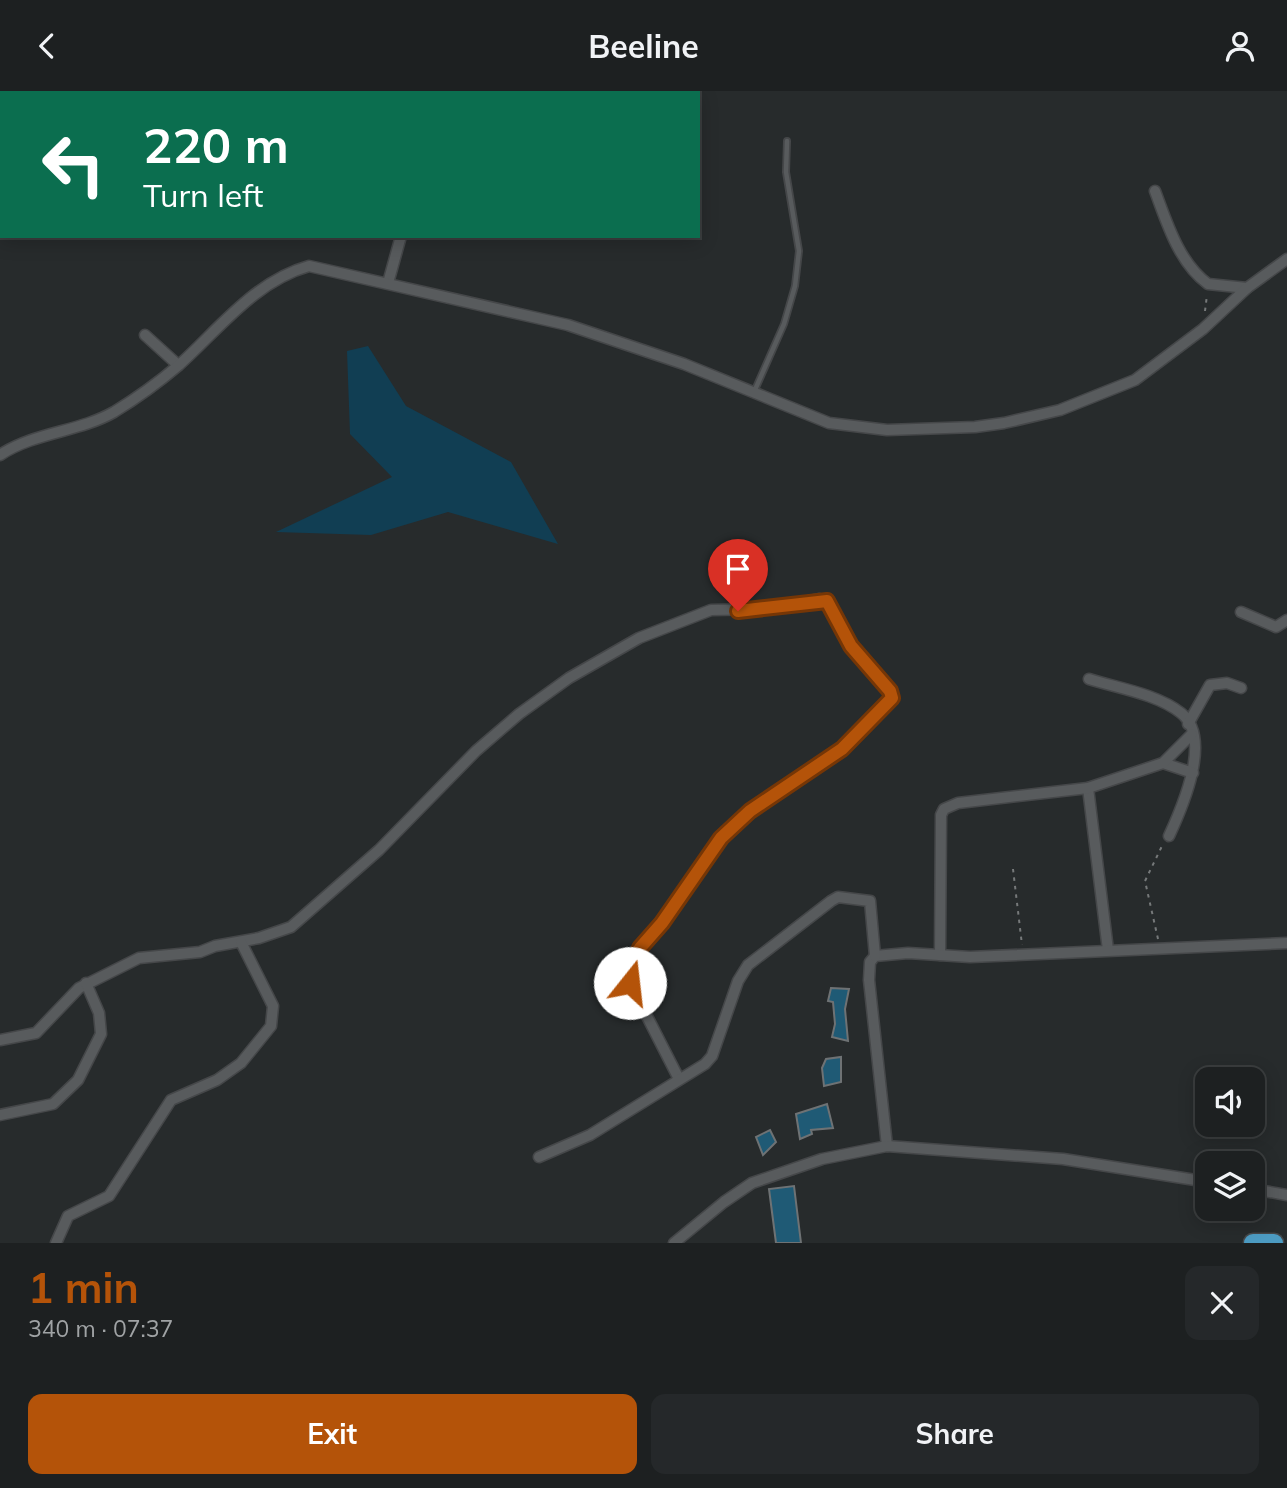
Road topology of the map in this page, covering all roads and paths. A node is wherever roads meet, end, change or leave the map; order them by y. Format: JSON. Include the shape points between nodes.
{"nodes":[{"id":1,"x":788,"y":141,"type":"dead end"},
{"id":2,"x":1155,"y":191,"type":"dead end"},
{"id":3,"x":400,"y":238,"type":"edge"},
{"id":4,"x":1287,"y":259,"type":"edge"},
{"id":5,"x":388,"y":283,"type":"junction"},
{"id":6,"x":1208,"y":284,"type":"junction"},
{"id":7,"x":1247,"y":288,"type":"junction"},
{"id":8,"x":1203,"y":329,"type":"junction"},
{"id":9,"x":145,"y":335,"type":"dead end"},
{"id":10,"x":178,"y":365,"type":"junction"},
{"id":11,"x":754,"y":393,"type":"junction"},
{"id":12,"x":0,"y":456,"type":"edge"},
{"id":13,"x":1241,"y":612,"type":"dead end"},
{"id":14,"x":1287,"y":620,"type":"edge"},
{"id":15,"x":1089,"y":679,"type":"dead end"},
{"id":16,"x":1241,"y":688,"type":"dead end"},
{"id":17,"x":1190,"y":729,"type":"junction"},
{"id":18,"x":1163,"y":764,"type":"junction"},
{"id":19,"x":1193,"y":773,"type":"junction"},
{"id":20,"x":1088,"y":787,"type":"junction"},
{"id":21,"x":1169,"y":836,"type":"joint"},
{"id":22,"x":1013,"y":869,"type":"dead end"},
{"id":23,"x":241,"y":942,"type":"junction"},
{"id":24,"x":1287,"y":943,"type":"edge"},
{"id":25,"x":1108,"y":950,"type":"junction"},
{"id":26,"x":1159,"y":951,"type":"junction"},
{"id":27,"x":1024,"y":954,"type":"junction"},
{"id":28,"x":940,"y":955,"type":"junction"},
{"id":29,"x":875,"y":956,"type":"junction"},
{"id":30,"x":86,"y":983,"type":"junction"},
{"id":31,"x":0,"y":1040,"type":"edge"},
{"id":32,"x":679,"y":1079,"type":"junction"},
{"id":33,"x":0,"y":1115,"type":"edge"},
{"id":34,"x":887,"y":1146,"type":"junction"},
{"id":35,"x":539,"y":1157,"type":"dead end"},
{"id":36,"x":1195,"y":1180,"type":"edge"},
{"id":37,"x":1265,"y":1191,"type":"edge"},
{"id":38,"x":1287,"y":1195,"type":"edge"},
{"id":39,"x":55,"y":1243,"type":"edge"},
{"id":40,"x":674,"y":1243,"type":"edge"},
{"id":41,"x":1252,"y":1243,"type":"edge"},
{"id":42,"x":1274,"y":1243,"type":"edge"}],
"edges":[{"from":1,"to":11,"type":"lane","via":[[786,172],[799,251],[795,286]]},
{"from":2,"to":6,"type":"street","via":[[1186,259]]},
{"from":3,"to":5,"type":"street"},
{"from":4,"to":7,"type":"street"},
{"from":5,"to":10,"type":"street","via":[[325,267],[295,269],[248,300]]},
{"from":5,"to":11,"type":"street","via":[[568,324]]},
{"from":6,"to":7,"type":"street"},
{"from":6,"to":8,"type":"path"},
{"from":7,"to":8,"type":"street"},
{"from":8,"to":11,"type":"street","via":[[1135,380],[1060,410],[975,428],[851,428]]},
{"from":9,"to":10,"type":"street"},
{"from":10,"to":12,"type":"street","via":[[111,413],[22,443]]},
{"from":13,"to":14,"type":"street","via":[[1272,627]]},
{"from":15,"to":17,"type":"street","via":[[1171,707],[1184,715]]},
{"from":16,"to":17,"type":"street","via":[[1227,683],[1210,685]]},
{"from":17,"to":18,"type":"street"},
{"from":17,"to":19,"type":"street"},
{"from":18,"to":19,"type":"street"},
{"from":18,"to":20,"type":"street"},
{"from":19,"to":21,"type":"street"},
{"from":20,"to":25,"type":"street"},
{"from":20,"to":28,"type":"street","via":[[958,803],[944,809]]},
{"from":21,"to":26,"type":"path","via":[[1145,881]]},
{"from":22,"to":27,"type":"path"},
{"from":23,"to":30,"type":"street","via":[[200,952],[142,957]]},
{"from":23,"to":32,"type":"street","via":[[291,927],[315,909],[476,751],[569,678],[647,634],[705,612],[827,601],[851,646],[892,698],[842,749],[739,820],[640,948],[630,983]]},
{"from":23,"to":39,"type":"street","via":[[273,1006],[271,1026],[233,1069],[171,1100],[109,1196],[68,1216]]},
{"from":24,"to":26,"type":"street"},
{"from":25,"to":26,"type":"street"},
{"from":25,"to":27,"type":"street"},
{"from":27,"to":28,"type":"street"},
{"from":28,"to":29,"type":"street"},
{"from":29,"to":32,"type":"street","via":[[870,901],[831,901],[748,965],[709,1061]]},
{"from":29,"to":34,"type":"street","via":[[869,980]]},
{"from":30,"to":31,"type":"street","via":[[36,1033]]},
{"from":30,"to":33,"type":"street","via":[[99,1013],[101,1034],[84,1071],[53,1104]]},
{"from":32,"to":35,"type":"street","via":[[590,1135]]},
{"from":34,"to":36,"type":"street","via":[[1063,1159]]},
{"from":34,"to":40,"type":"street","via":[[822,1159],[752,1183]]},
{"from":37,"to":38,"type":"street"},
{"from":41,"to":42,"type":"highway"}]}
